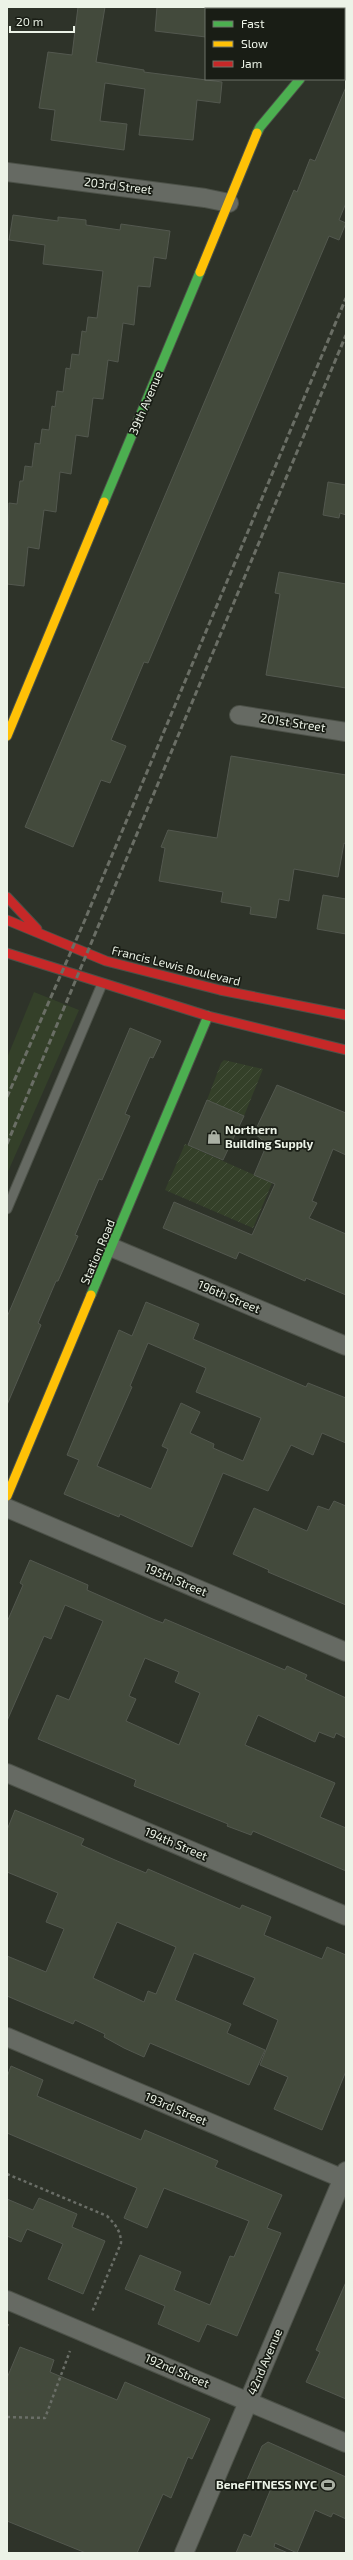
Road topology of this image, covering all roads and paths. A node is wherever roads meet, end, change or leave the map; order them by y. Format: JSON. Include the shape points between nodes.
{"nodes":[{"id":1,"x":299,"y":80,"type":"edge"},
{"id":2,"x":7,"y":172,"type":"edge"},
{"id":3,"x":229,"y":203,"type":"junction"},
{"id":4,"x":239,"y":715,"type":"dead end"},
{"id":5,"x":346,"y":732,"type":"edge"},
{"id":6,"x":7,"y":736,"type":"edge"},
{"id":7,"x":7,"y":897,"type":"edge"},
{"id":8,"x":7,"y":920,"type":"edge"},
{"id":9,"x":42,"y":934,"type":"junction"},
{"id":10,"x":7,"y":953,"type":"edge"},
{"id":11,"x":102,"y":984,"type":"junction"},
{"id":12,"x":346,"y":1015,"type":"edge"},
{"id":13,"x":208,"y":1016,"type":"junction"},
{"id":14,"x":346,"y":1050,"type":"edge"},
{"id":15,"x":7,"y":1209,"type":"edge"},
{"id":16,"x":113,"y":1248,"type":"junction"},
{"id":17,"x":346,"y":1346,"type":"edge"},
{"id":18,"x":10,"y":1480,"type":"edge"},
{"id":19,"x":7,"y":1496,"type":"edge"},
{"id":20,"x":7,"y":1508,"type":"edge"},
{"id":21,"x":346,"y":1652,"type":"edge"},
{"id":22,"x":7,"y":1773,"type":"edge"},
{"id":23,"x":346,"y":1916,"type":"edge"},
{"id":24,"x":7,"y":2037,"type":"edge"},
{"id":25,"x":7,"y":2174,"type":"edge"},
{"id":26,"x":345,"y":2177,"type":"edge"},
{"id":27,"x":7,"y":2300,"type":"edge"},
{"id":28,"x":92,"y":2312,"type":"dead end"},
{"id":29,"x":70,"y":2351,"type":"dead end"},
{"id":30,"x":248,"y":2401,"type":"junction"},
{"id":31,"x":7,"y":2417,"type":"edge"},
{"id":32,"x":346,"y":2443,"type":"edge"},
{"id":33,"x":184,"y":2553,"type":"edge"}],
"edges":[{"from":1,"to":3,"type":"street","name":"39th Avenue","via":[[260,127]]},
{"from":2,"to":3,"type":"street","name":"203rd Street"},
{"from":3,"to":6,"type":"street","name":"39th Avenue"},
{"from":4,"to":5,"type":"street","name":"201st Street"},
{"from":7,"to":9,"type":"street"},
{"from":8,"to":9,"type":"street","name":"Francis Lewis Boulevard"},
{"from":9,"to":12,"type":"street","name":"Francis Lewis Boulevard","via":[[106,961],[220,990]]},
{"from":10,"to":11,"type":"street"},
{"from":11,"to":13,"type":"street"},
{"from":11,"to":15,"type":"lane"},
{"from":13,"to":14,"type":"street"},
{"from":13,"to":16,"type":"street","name":"Station Road"},
{"from":16,"to":17,"type":"street","name":"196th Street"},
{"from":16,"to":18,"type":"street","name":"Station Road"},
{"from":18,"to":19,"type":"street","name":"Station Road"},
{"from":20,"to":21,"type":"street","name":"195th Street"},
{"from":22,"to":23,"type":"street","name":"194th Street"},
{"from":24,"to":26,"type":"street","name":"193rd Street"},
{"from":25,"to":28,"type":"path","via":[[107,2216],[115,2224],[122,2243]]},
{"from":26,"to":30,"type":"street","name":"42nd Avenue"},
{"from":27,"to":30,"type":"street","name":"192nd Street"},
{"from":29,"to":31,"type":"path","via":[[45,2418]]},
{"from":30,"to":32,"type":"street","name":"192nd Street"},
{"from":30,"to":33,"type":"street","name":"42nd Avenue"}]}
